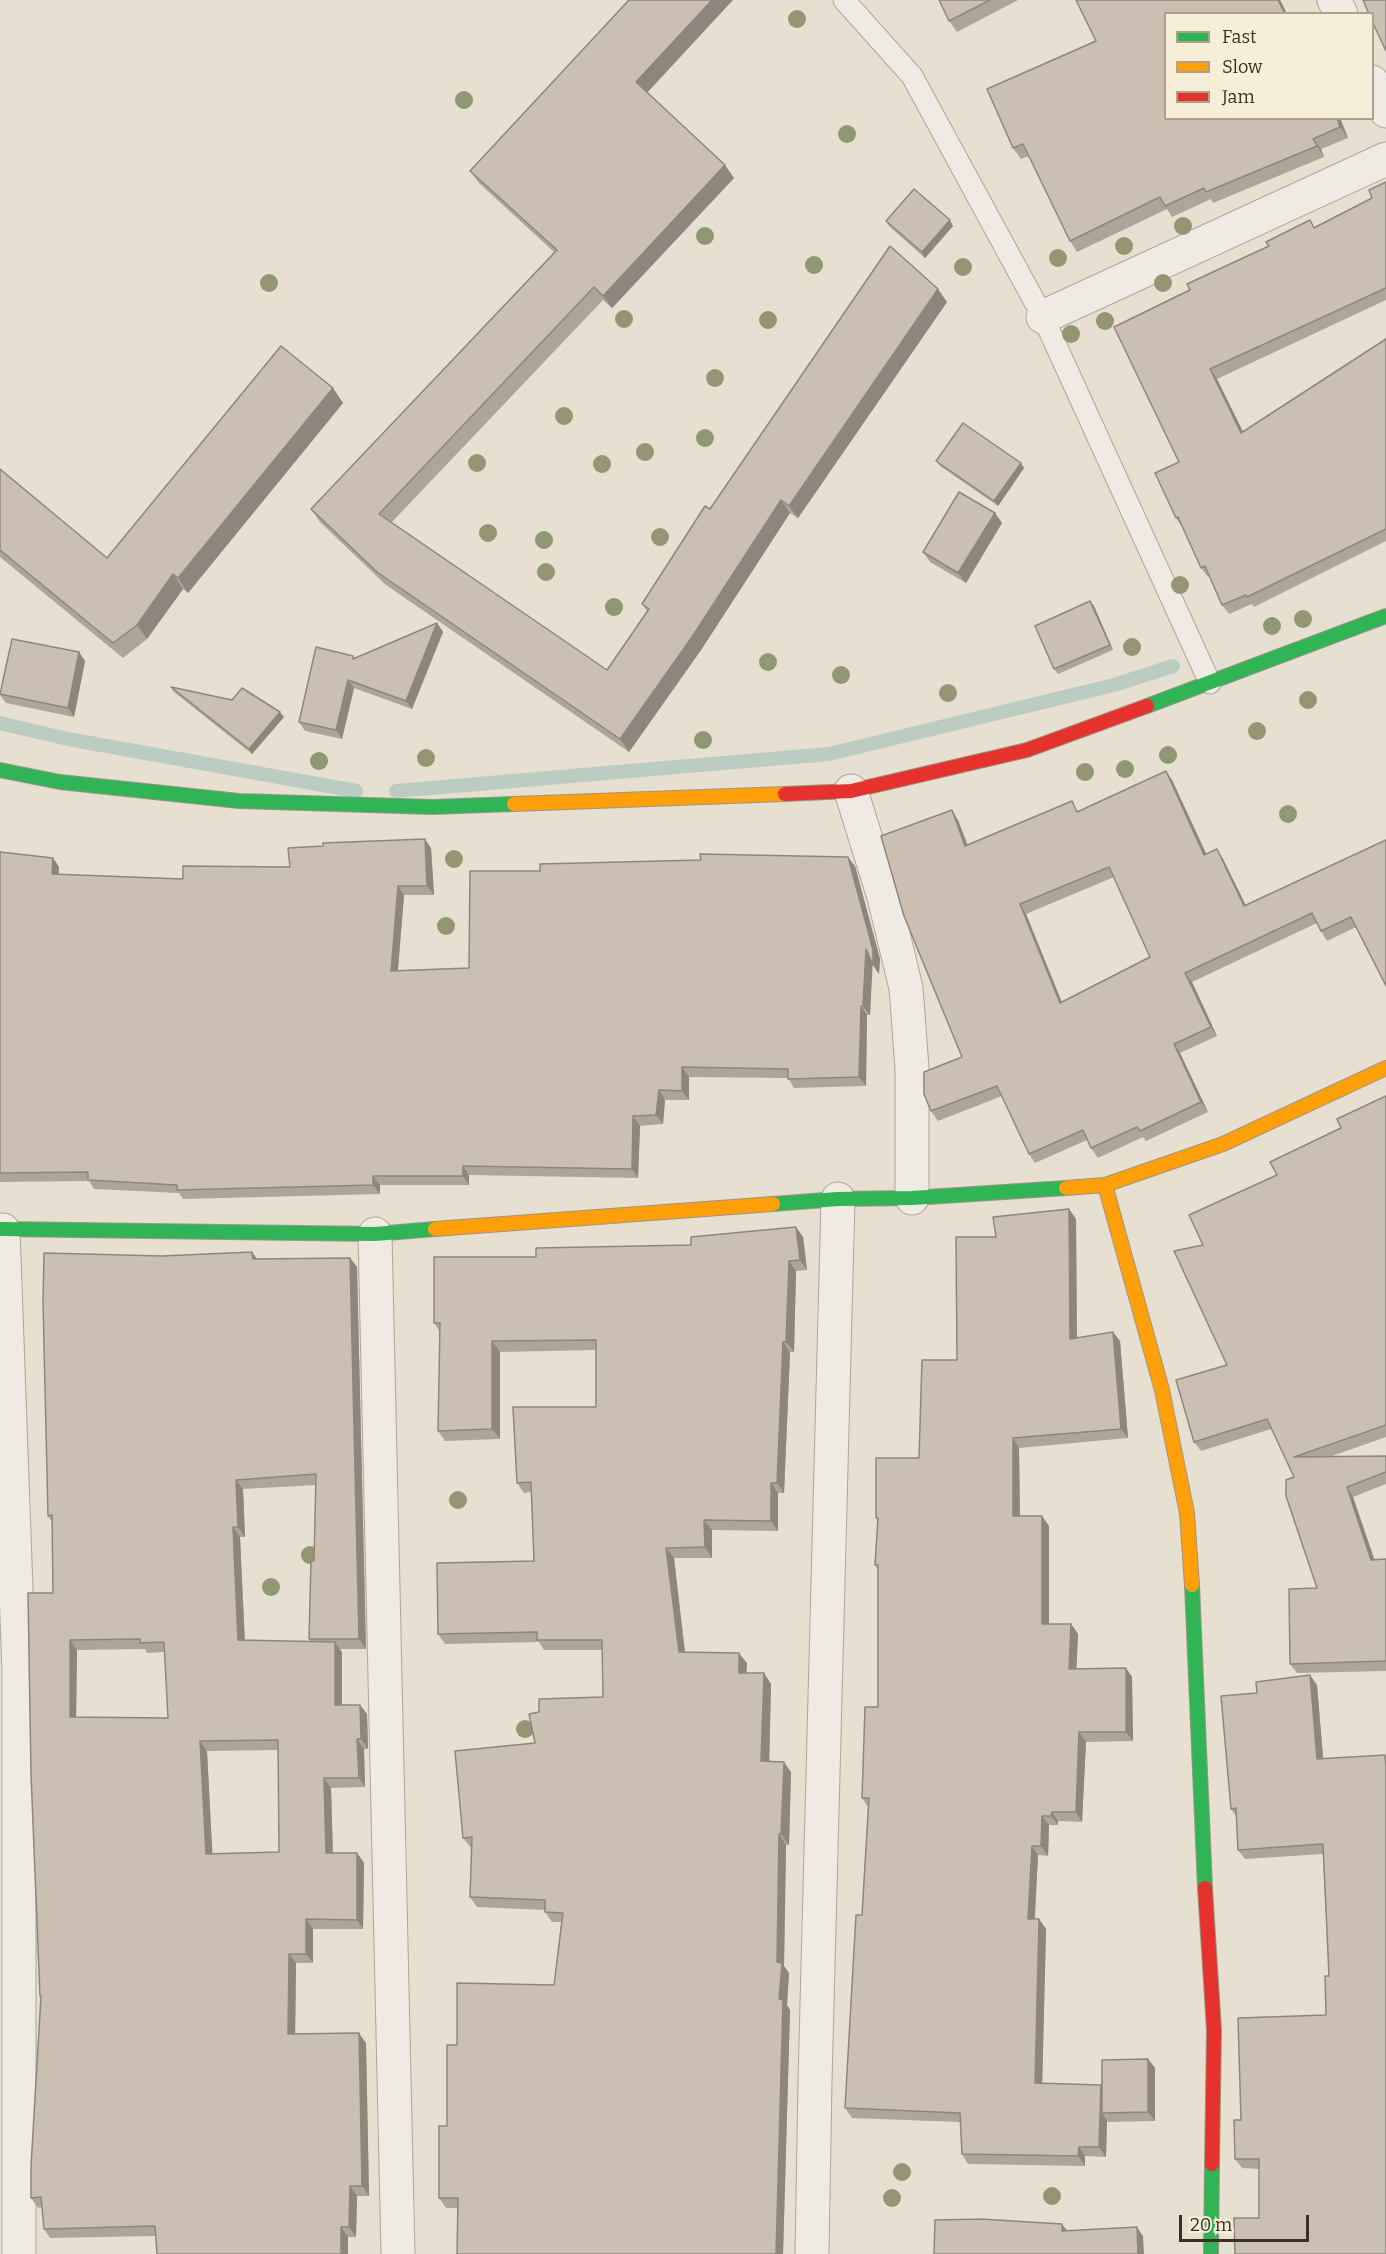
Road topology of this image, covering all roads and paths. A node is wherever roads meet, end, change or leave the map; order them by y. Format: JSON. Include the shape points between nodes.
{"nodes":[{"id":1,"x":844,"y":0,"type":"edge"},
{"id":2,"x":1374,"y":86,"type":"edge"},
{"id":3,"x":1386,"y":111,"type":"edge"},
{"id":4,"x":1386,"y":159,"type":"edge"},
{"id":5,"x":1044,"y":317,"type":"junction"},
{"id":6,"x":1386,"y":616,"type":"edge"},
{"id":7,"x":1210,"y":683,"type":"junction"},
{"id":8,"x":0,"y":770,"type":"edge"},
{"id":9,"x":851,"y":791,"type":"junction"},
{"id":10,"x":1386,"y":1068,"type":"edge"},
{"id":11,"x":1105,"y":1185,"type":"junction"},
{"id":12,"x":912,"y":1198,"type":"junction"},
{"id":13,"x":838,"y":1199,"type":"junction"},
{"id":14,"x":2,"y":1229,"type":"edge"},
{"id":15,"x":375,"y":1234,"type":"junction"},
{"id":16,"x":9,"y":1876,"type":"edge"},
{"id":17,"x":19,"y":2254,"type":"edge"},
{"id":18,"x":398,"y":2254,"type":"edge"},
{"id":19,"x":812,"y":2254,"type":"edge"},
{"id":20,"x":1211,"y":2254,"type":"edge"}],
"edges":[{"from":1,"to":5,"type":"lane","via":[[912,76]]},
{"from":2,"to":3,"type":"street"},
{"from":4,"to":5,"type":"street"},
{"from":5,"to":7,"type":"lane"},
{"from":6,"to":7,"type":"street"},
{"from":7,"to":9,"type":"street","via":[[1027,750]]},
{"from":8,"to":9,"type":"street","via":[[60,782],[239,801],[433,807]]},
{"from":9,"to":12,"type":"street","via":[[884,897],[906,988],[912,1068]]},
{"from":10,"to":11,"type":"street","via":[[1223,1144]]},
{"from":11,"to":12,"type":"street"},
{"from":11,"to":20,"type":"street","via":[[1162,1390],[1187,1513],[1214,2030]]},
{"from":12,"to":13,"type":"street"},
{"from":13,"to":15,"type":"street"},
{"from":13,"to":19,"type":"street"},
{"from":14,"to":15,"type":"street"},
{"from":14,"to":16,"type":"street","via":[[19,1672]]},
{"from":15,"to":18,"type":"street"},
{"from":16,"to":17,"type":"street"}]}
